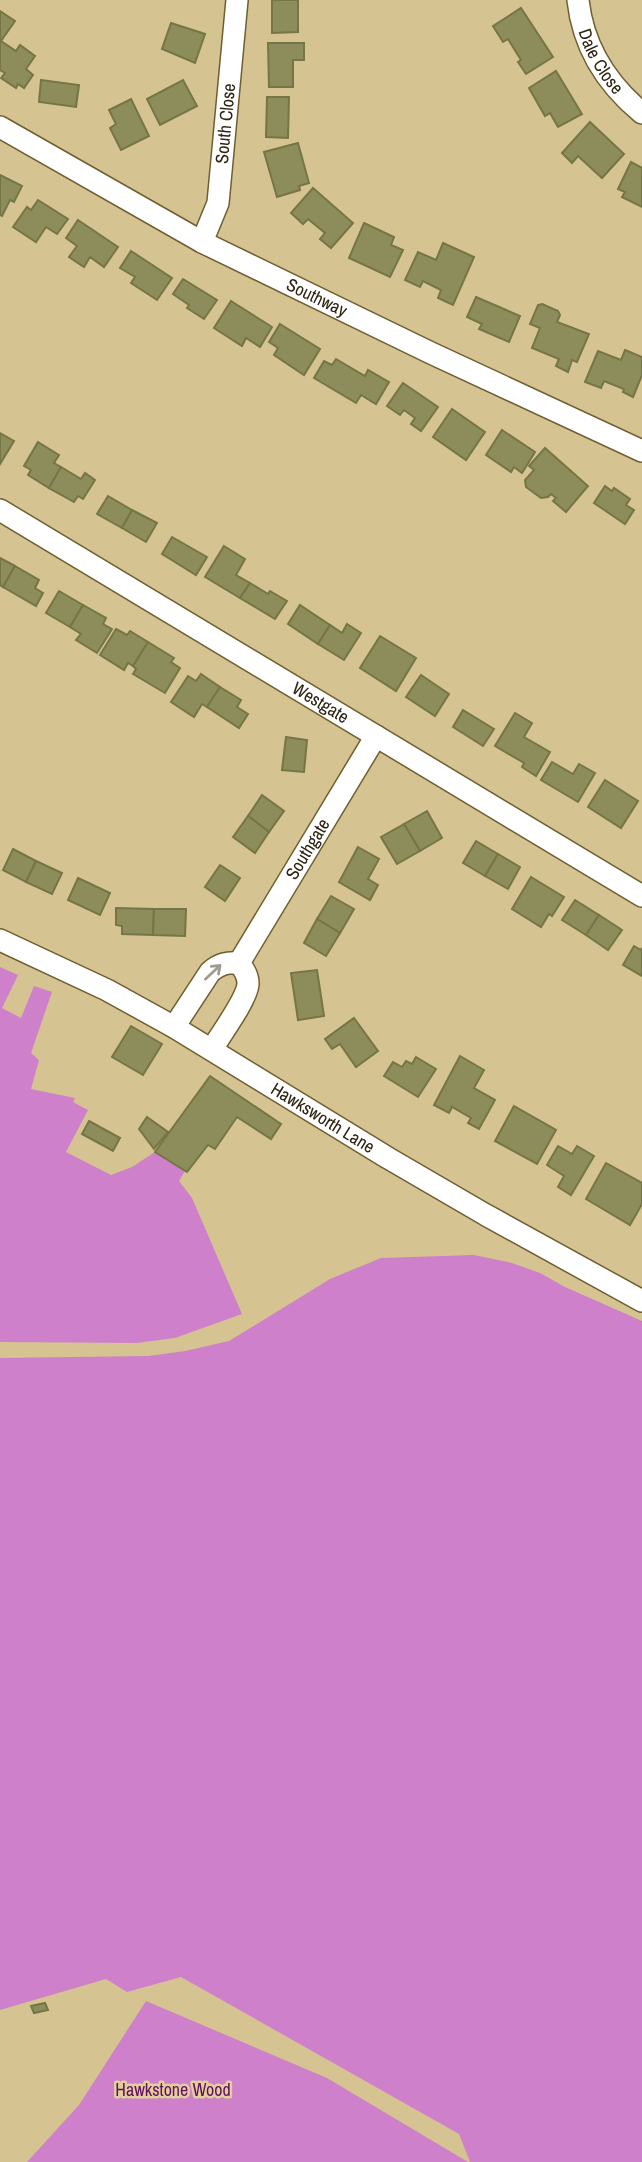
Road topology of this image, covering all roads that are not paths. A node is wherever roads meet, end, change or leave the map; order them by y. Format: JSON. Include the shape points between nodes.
{"nodes":[{"id":1,"x":237,"y":0,"type":"edge"},
{"id":2,"x":578,"y":0,"type":"edge"},
{"id":3,"x":642,"y":113,"type":"edge"},
{"id":4,"x":0,"y":127,"type":"edge"},
{"id":5,"x":202,"y":242,"type":"junction"},
{"id":6,"x":642,"y":451,"type":"edge"},
{"id":7,"x":0,"y":510,"type":"edge"},
{"id":8,"x":376,"y":736,"type":"junction"},
{"id":9,"x":642,"y":896,"type":"edge"},
{"id":10,"x":0,"y":940,"type":"edge"},
{"id":11,"x":239,"y":963,"type":"junction"},
{"id":12,"x":174,"y":1027,"type":"junction"},
{"id":13,"x":212,"y":1049,"type":"junction"},
{"id":14,"x":642,"y":1301,"type":"edge"}],
"edges":[{"from":1,"to":5,"type":"street","name":"South Close","via":[[218,203]]},
{"from":2,"to":3,"type":"street","name":"Dale Close","via":[[587,42],[598,62]]},
{"from":4,"to":5,"type":"street","name":"Southway"},
{"from":5,"to":6,"type":"street","name":"Southway"},
{"from":7,"to":8,"type":"street","name":"Westgate"},
{"from":8,"to":9,"type":"street","name":"Westgate"},
{"from":8,"to":11,"type":"street","name":"Southgate"},
{"from":10,"to":12,"type":"street","name":"Hawksworth Lane"},
{"from":12,"to":11,"type":"street","one_way":true,"via":[[210,972],[218,965]]},
{"from":11,"to":13,"type":"street","via":[[248,983],[245,994]]},
{"from":12,"to":13,"type":"street","name":"Hawksworth Lane"},
{"from":13,"to":14,"type":"street","name":"Hawksworth Lane","via":[[388,1158]]}]}
